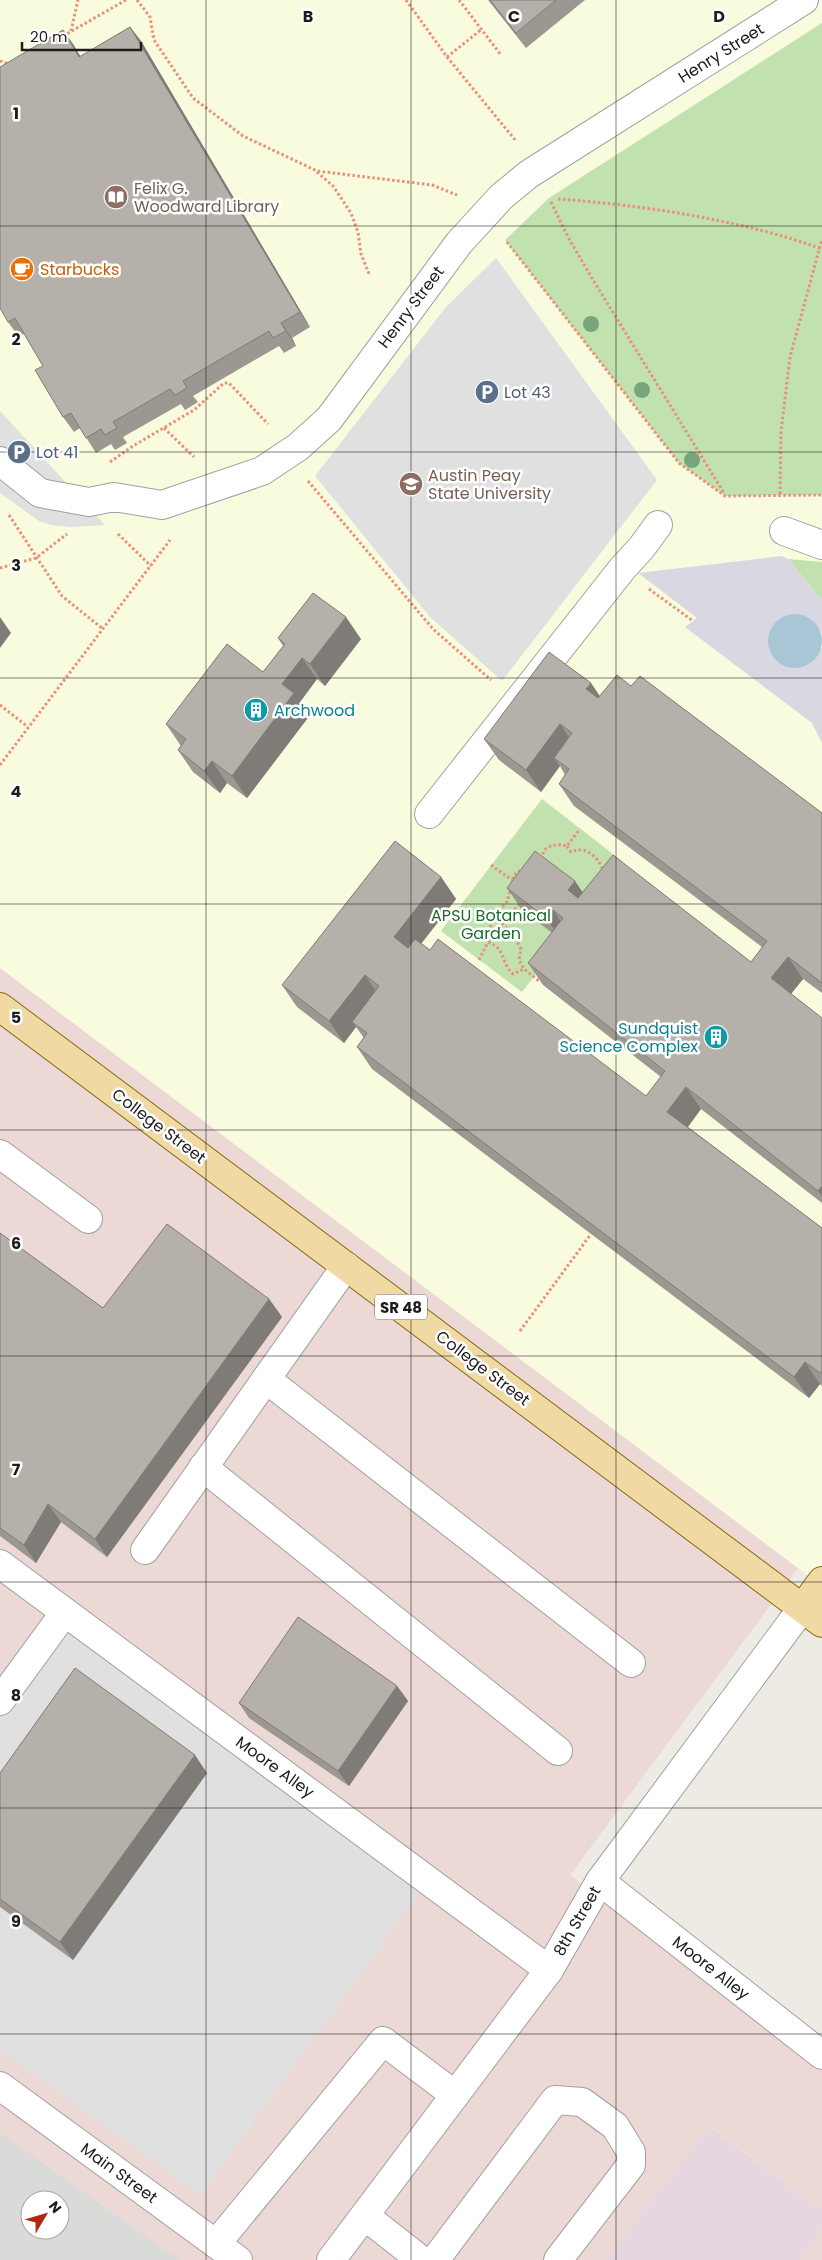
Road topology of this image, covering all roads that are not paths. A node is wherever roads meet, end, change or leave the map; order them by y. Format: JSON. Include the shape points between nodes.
{"nodes":[{"id":1,"x":804,"y":0,"type":"edge"},
{"id":2,"x":0,"y":461,"type":"edge"},
{"id":3,"x":658,"y":525,"type":"dead end"},
{"id":4,"x":784,"y":531,"type":"dead end"},
{"id":5,"x":822,"y":545,"type":"edge"},
{"id":6,"x":429,"y":814,"type":"dead end"},
{"id":7,"x":0,"y":1007,"type":"edge"},
{"id":8,"x":0,"y":1154,"type":"edge"},
{"id":9,"x":88,"y":1219,"type":"dead end"},
{"id":10,"x":346,"y":1266,"type":"junction"},
{"id":11,"x":266,"y":1379,"type":"junction"},
{"id":12,"x":203,"y":1467,"type":"junction"},
{"id":13,"x":145,"y":1550,"type":"dead end"},
{"id":14,"x":0,"y":1564,"type":"edge"},
{"id":15,"x":822,"y":1581,"type":"edge"},
{"id":16,"x":65,"y":1612,"type":"junction"},
{"id":17,"x":812,"y":1615,"type":"edge"},
{"id":18,"x":632,"y":1663,"type":"dead end"},
{"id":19,"x":0,"y":1701,"type":"edge"},
{"id":20,"x":558,"y":1751,"type":"dead end"},
{"id":21,"x":600,"y":1881,"type":"junction"},
{"id":22,"x":549,"y":1970,"type":"junction"},
{"id":23,"x":822,"y":2055,"type":"edge"},
{"id":24,"x":455,"y":2095,"type":"junction"},
{"id":25,"x":4,"y":2096,"type":"edge"},
{"id":26,"x":365,"y":2216,"type":"junction"},
{"id":27,"x":216,"y":2244,"type":"junction"},
{"id":28,"x":238,"y":2260,"type":"edge"},
{"id":29,"x":331,"y":2260,"type":"edge"},
{"id":30,"x":421,"y":2260,"type":"edge"},
{"id":31,"x":435,"y":2260,"type":"edge"},
{"id":32,"x":558,"y":2260,"type":"edge"}],
"edges":[{"from":1,"to":2,"type":"street","name":"Henry Street","via":[[529,174],[501,198],[459,244],[329,419],[298,447],[262,471],[162,505],[114,497],[89,502],[40,492]]},
{"from":3,"to":6,"type":"street"},
{"from":4,"to":5,"type":"street"},
{"from":7,"to":10,"type":"main road","name":"College Street","number":"SR 48"},
{"from":8,"to":9,"type":"street"},
{"from":10,"to":11,"type":"street"},
{"from":10,"to":17,"type":"main road","name":"College Street","number":"SR 48"},
{"from":11,"to":12,"type":"street"},
{"from":11,"to":18,"type":"street"},
{"from":12,"to":13,"type":"street"},
{"from":12,"to":20,"type":"street"},
{"from":14,"to":16,"type":"street","name":"Moore Alley"},
{"from":15,"to":17,"type":"main road","name":"8th Street"},
{"from":16,"to":19,"type":"street"},
{"from":16,"to":22,"type":"street","name":"Moore Alley"},
{"from":17,"to":21,"type":"street","name":"8th Street"},
{"from":21,"to":22,"type":"street","name":"8th Street"},
{"from":21,"to":23,"type":"street","name":"Moore Alley"},
{"from":22,"to":24,"type":"street","name":"8th Street"},
{"from":24,"to":26,"type":"street","name":"8th Street"},
{"from":24,"to":27,"type":"street","via":[[383,2041]]},
{"from":25,"to":27,"type":"street","name":"Main Street"},
{"from":26,"to":29,"type":"street","name":"8th Street"},
{"from":26,"to":30,"type":"street"},
{"from":27,"to":28,"type":"street","name":"Main Street"},
{"from":31,"to":32,"type":"street","via":[[555,2100],[582,2102],[615,2126],[630,2152],[631,2165]]}]}
